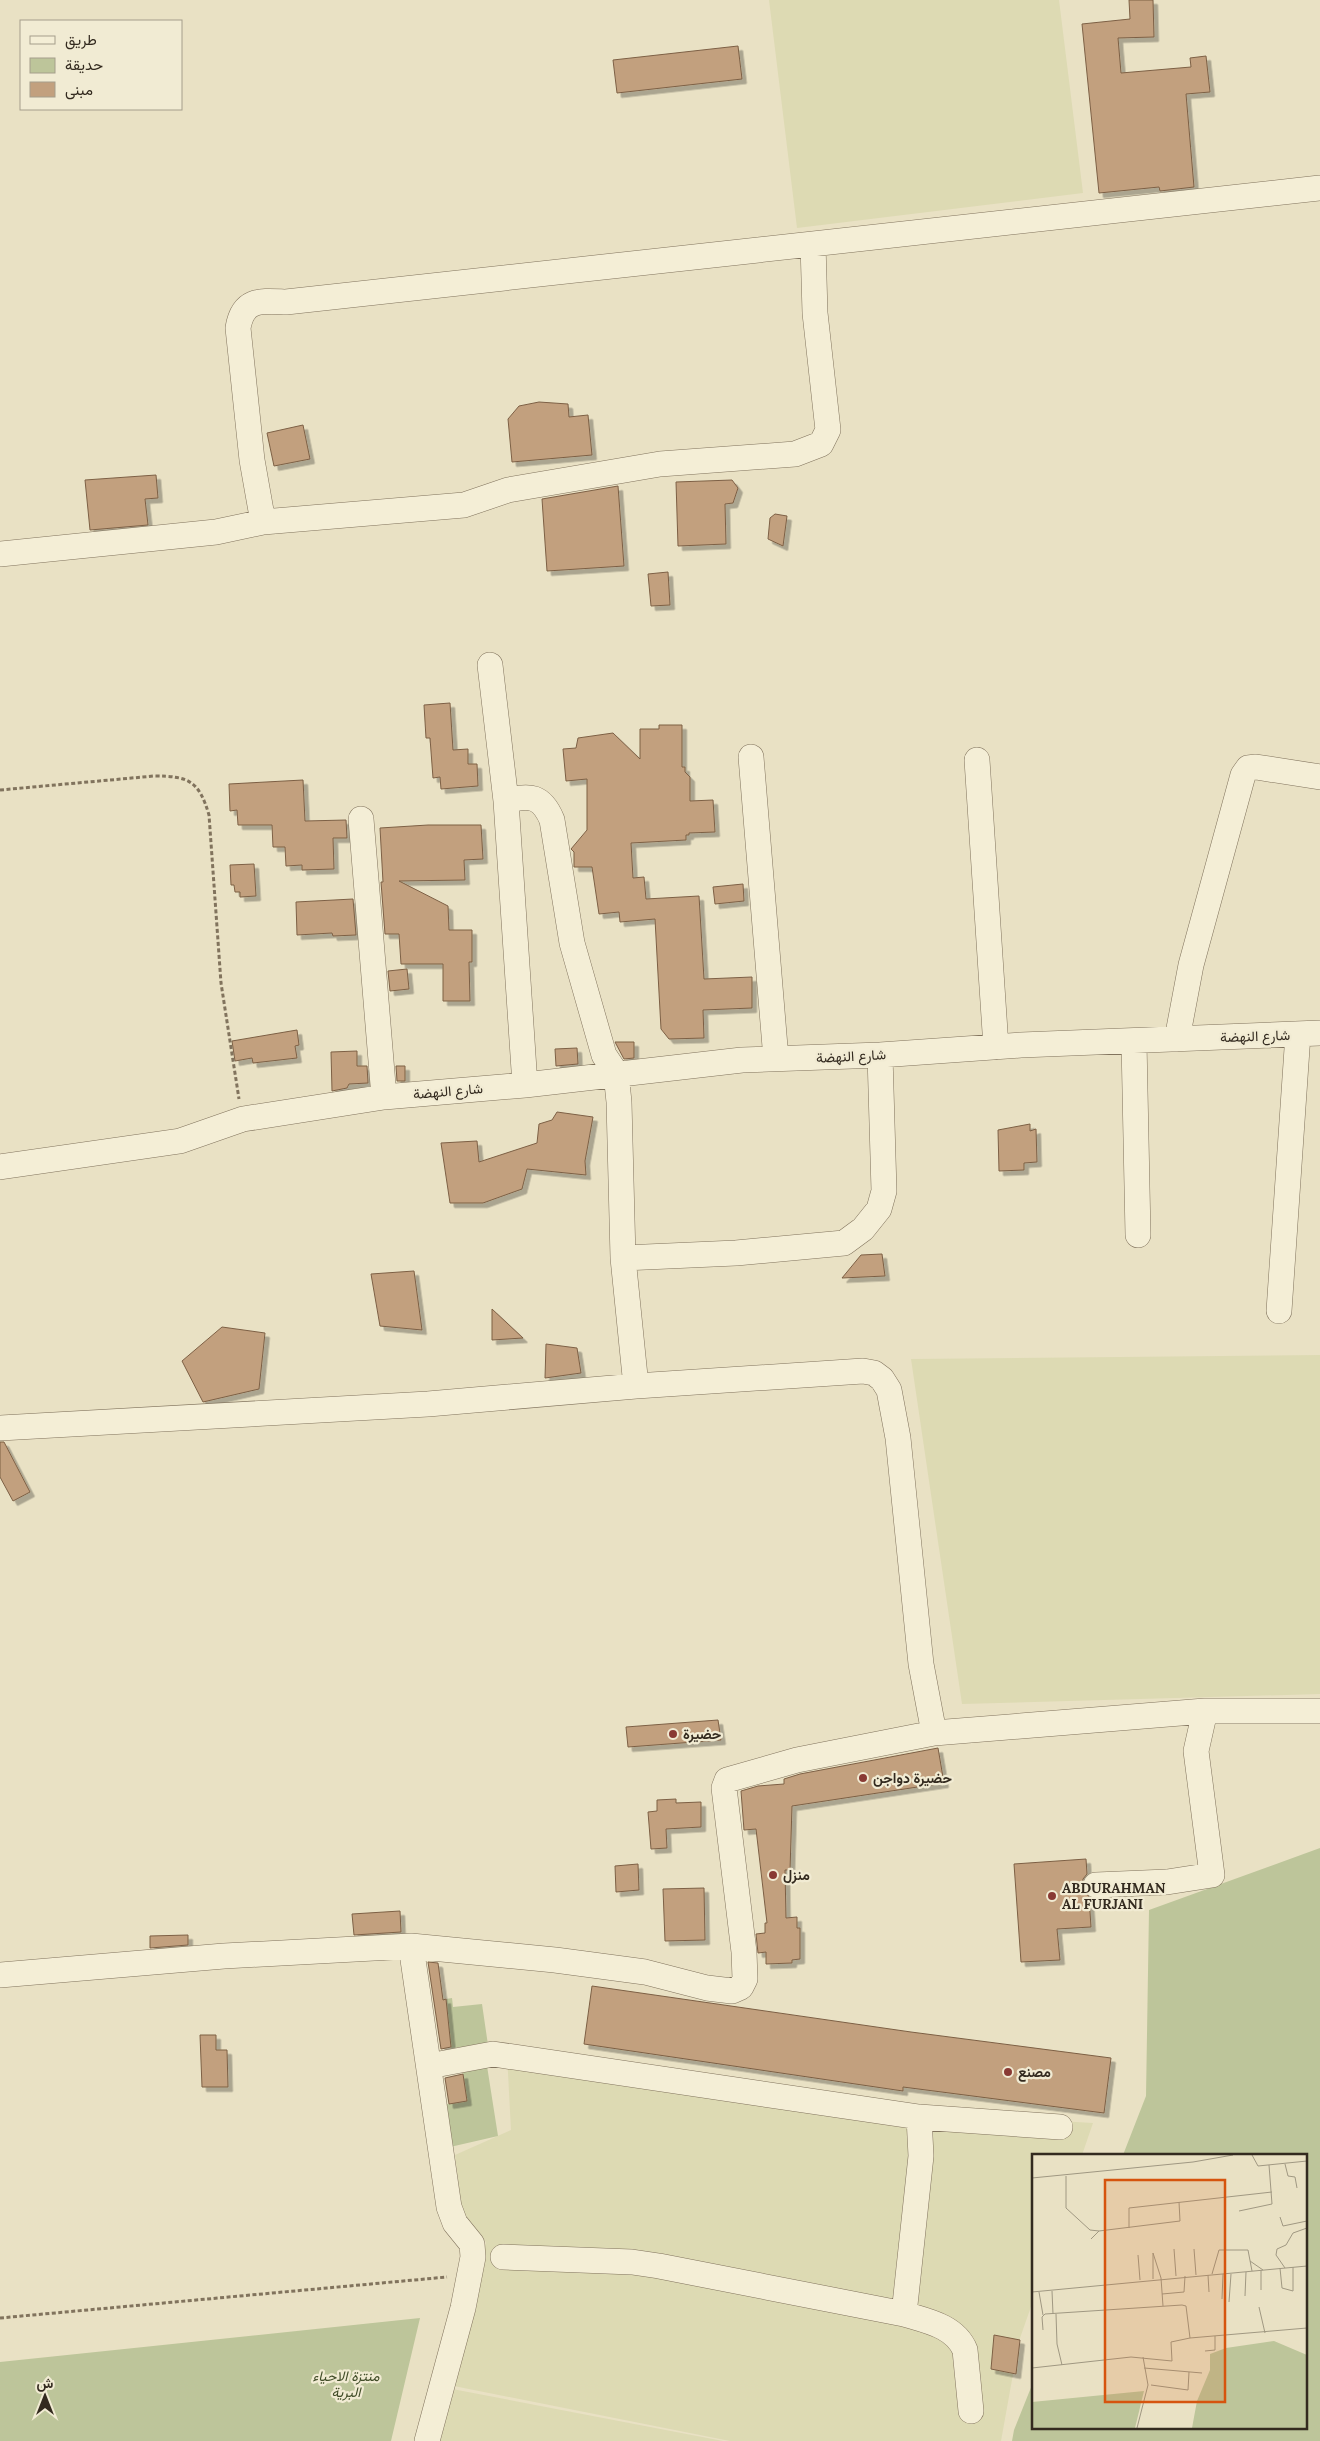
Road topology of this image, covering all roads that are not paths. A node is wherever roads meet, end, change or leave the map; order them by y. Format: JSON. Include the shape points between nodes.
{"nodes":[{"id":1,"x":1320,"y":188,"type":"edge"},
{"id":2,"x":813,"y":244,"type":"junction"},
{"id":3,"x":262,"y":522,"type":"junction"},
{"id":4,"x":0,"y":554,"type":"edge"},
{"id":5,"x":490,"y":665,"type":"dead end"},
{"id":6,"x":751,"y":757,"type":"dead end"},
{"id":7,"x":977,"y":760,"type":"dead end"},
{"id":8,"x":1320,"y":777,"type":"edge"},
{"id":9,"x":506,"y":801,"type":"junction"},
{"id":10,"x":360,"y":819,"type":"dead end"},
{"id":11,"x":1309,"y":1034,"type":"edge"},
{"id":12,"x":1177,"y":1038,"type":"junction"},
{"id":13,"x":1134,"y":1042,"type":"junction"},
{"id":14,"x":996,"y":1047,"type":"junction"},
{"id":15,"x":880,"y":1055,"type":"junction"},
{"id":16,"x":776,"y":1059,"type":"junction"},
{"id":17,"x":616,"y":1074,"type":"junction"},
{"id":18,"x":525,"y":1085,"type":"junction"},
{"id":19,"x":384,"y":1097,"type":"junction"},
{"id":20,"x":0,"y":1167,"type":"edge"},
{"id":21,"x":1138,"y":1236,"type":"dead end"},
{"id":22,"x":623,"y":1258,"type":"junction"},
{"id":23,"x":1279,"y":1311,"type":"dead end"},
{"id":24,"x":636,"y":1386,"type":"junction"},
{"id":25,"x":0,"y":1428,"type":"edge"},
{"id":26,"x":1205,"y":1711,"type":"junction"},
{"id":27,"x":1320,"y":1711,"type":"edge"},
{"id":28,"x":934,"y":1733,"type":"junction"},
{"id":29,"x":1096,"y":1885,"type":"dead end"},
{"id":30,"x":411,"y":1946,"type":"junction"},
{"id":31,"x":0,"y":1975,"type":"edge"},
{"id":32,"x":429,"y":2066,"type":"junction"},
{"id":33,"x":919,"y":2117,"type":"junction"},
{"id":34,"x":1060,"y":2128,"type":"dead end"},
{"id":35,"x":503,"y":2257,"type":"dead end"},
{"id":36,"x":904,"y":2314,"type":"junction"},
{"id":37,"x":971,"y":2411,"type":"dead end"},
{"id":38,"x":427,"y":2441,"type":"edge"}],
"edges":[{"from":1,"to":2,"type":"street"},
{"from":2,"to":3,"type":"street","via":[[814,312],[828,430],[821,444],[795,454],[660,464],[508,490],[464,505]]},
{"from":2,"to":3,"type":"street","via":[[286,302],[261,301],[248,306],[240,315],[238,328]]},
{"from":3,"to":4,"type":"street","via":[[216,532]]},
{"from":5,"to":9,"type":"street"},
{"from":6,"to":16,"type":"street"},
{"from":7,"to":14,"type":"street"},
{"from":8,"to":12,"type":"street","via":[[1256,767],[1248,768],[1243,775],[1191,965]]},
{"from":9,"to":17,"type":"street","via":[[520,796],[534,798],[546,806],[552,820],[572,943],[604,1055]]},
{"from":9,"to":18,"type":"street"},
{"from":10,"to":19,"type":"street"},
{"from":11,"to":12,"type":"street","name":"شارع النهضة"},
{"from":11,"to":23,"type":"street"},
{"from":12,"to":13,"type":"street","name":"شارع النهضة"},
{"from":13,"to":14,"type":"street","name":"شارع النهضة"},
{"from":13,"to":21,"type":"street"},
{"from":14,"to":15,"type":"street","name":"شارع النهضة"},
{"from":15,"to":16,"type":"street","name":"شارع النهضة"},
{"from":15,"to":22,"type":"street","via":[[884,1191],[879,1209],[863,1229],[844,1242],[736,1253]]},
{"from":16,"to":17,"type":"street","name":"شارع النهضة"},
{"from":17,"to":18,"type":"street","name":"شارع النهضة"},
{"from":17,"to":22,"type":"street"},
{"from":18,"to":19,"type":"street","name":"شارع النهضة"},
{"from":19,"to":20,"type":"street","name":"شارع النهضة","via":[[243,1119],[180,1141]]},
{"from":22,"to":24,"type":"street"},
{"from":24,"to":25,"type":"street","via":[[428,1404]]},
{"from":24,"to":28,"type":"street","via":[[848,1371],[868,1372],[882,1379],[889,1390],[898,1438],[921,1664]]},
{"from":26,"to":27,"type":"street"},
{"from":26,"to":28,"type":"street"},
{"from":26,"to":29,"type":"street","via":[[1196,1751],[1212,1875],[1166,1882]]},
{"from":28,"to":30,"type":"street","via":[[798,1760],[727,1780],[724,1788],[745,1979],[741,1987],[732,1991],[645,1972]]},
{"from":30,"to":31,"type":"street","via":[[224,1956]]},
{"from":30,"to":32,"type":"street"},
{"from":32,"to":33,"type":"street","via":[[493,2054]]},
{"from":32,"to":38,"type":"street","via":[[450,2207],[455,2223],[472,2244],[473,2257]]},
{"from":33,"to":34,"type":"street"},
{"from":33,"to":36,"type":"street","via":[[921,2156]]},
{"from":35,"to":36,"type":"street","via":[[632,2262]]},
{"from":36,"to":37,"type":"street","via":[[931,2322],[954,2333],[961,2341],[965,2350]]}]}
